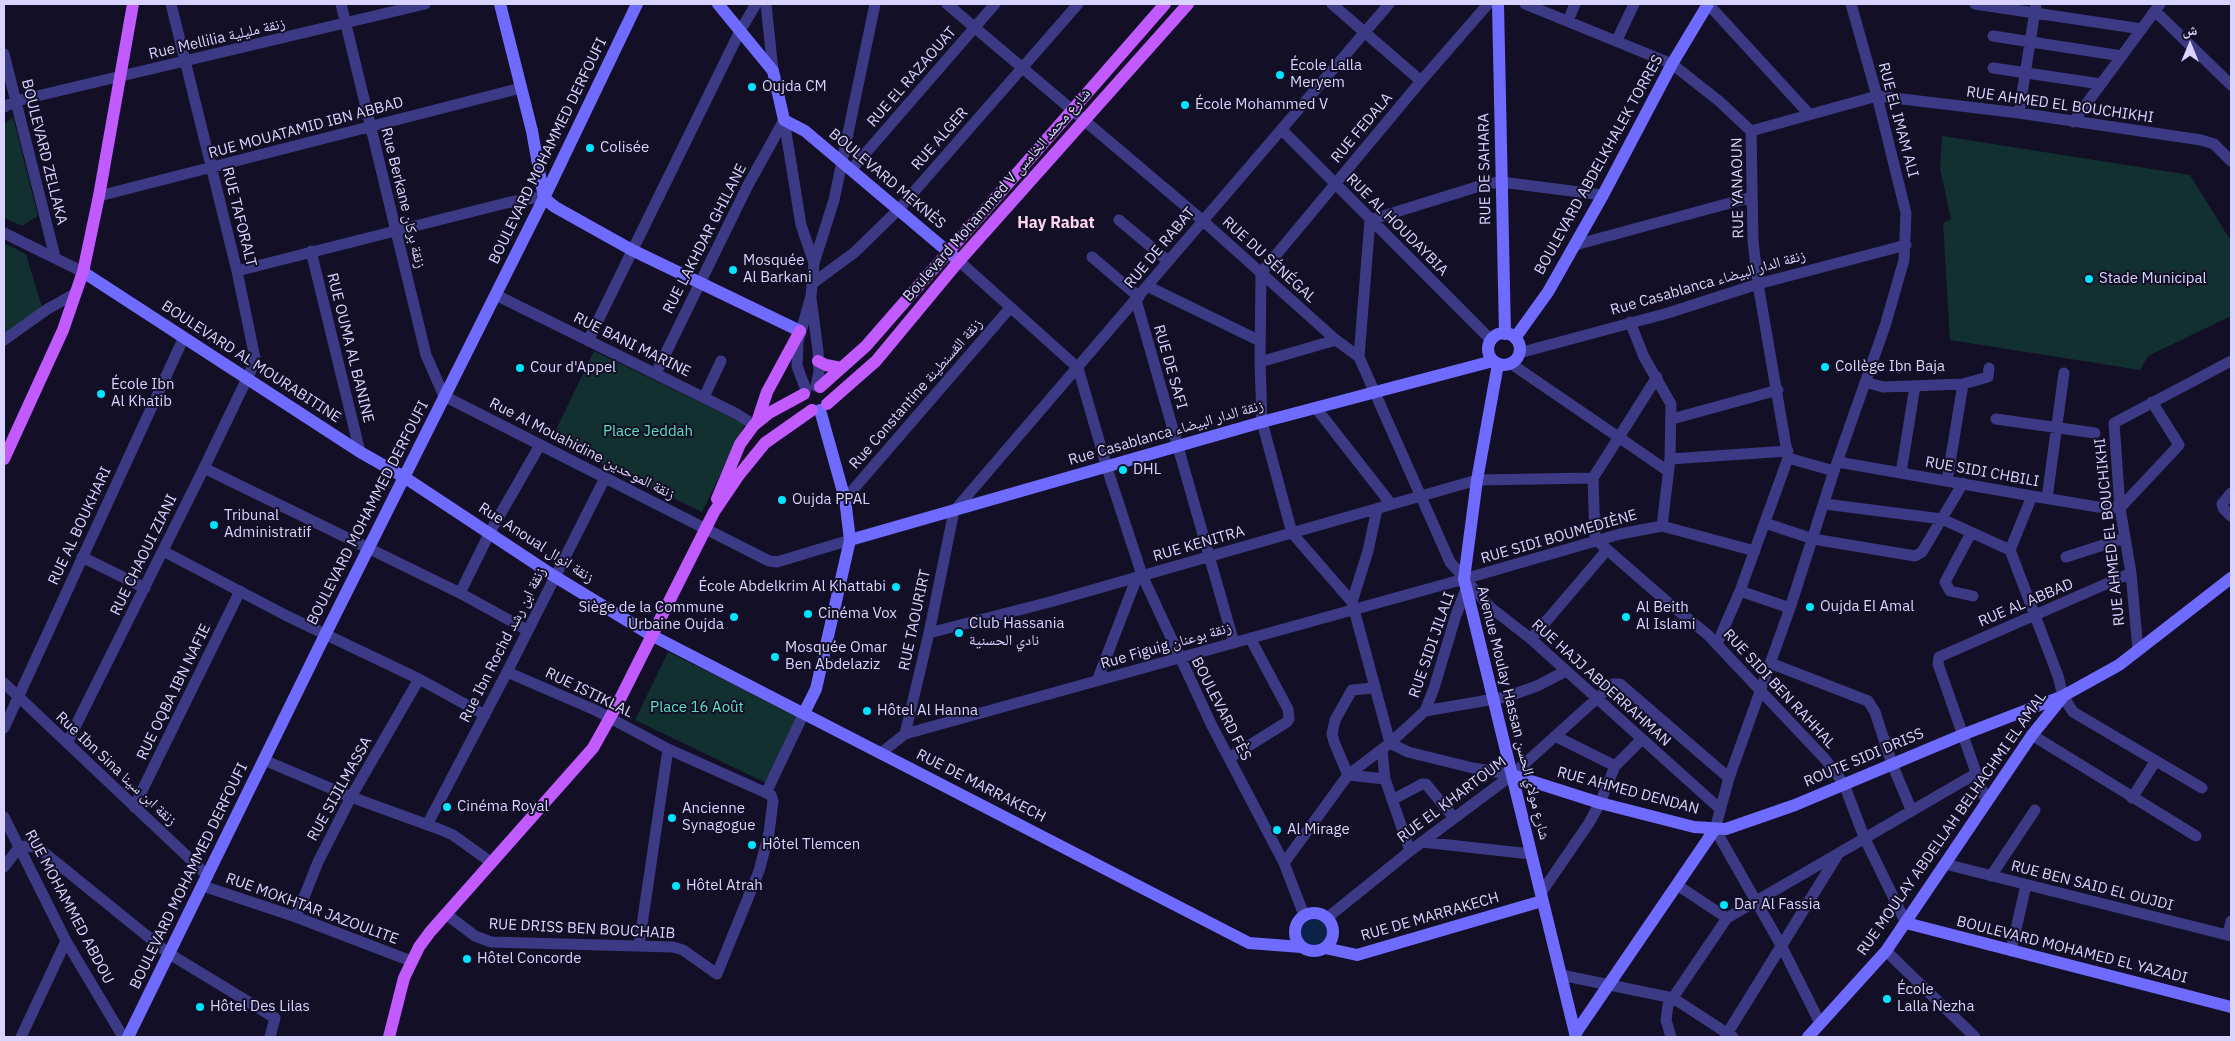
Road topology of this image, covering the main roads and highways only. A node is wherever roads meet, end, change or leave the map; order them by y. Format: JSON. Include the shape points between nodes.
{"nodes":[{"id":1,"x":133,"y":4,"type":"edge"},
{"id":2,"x":1165,"y":4,"type":"edge"},
{"id":3,"x":1188,"y":4,"type":"edge"},
{"id":4,"x":800,"y":330,"type":"road end"},
{"id":5,"x":818,"y":361,"type":"road end"},
{"id":6,"x":841,"y":368,"type":"junction"},
{"id":7,"x":811,"y":389,"type":"junction"},
{"id":8,"x":820,"y":408,"type":"junction"},
{"id":9,"x":755,"y":423,"type":"junction"},
{"id":10,"x":4,"y":459,"type":"edge"},
{"id":11,"x":714,"y":512,"type":"junction"},
{"id":12,"x":388,"y":1037,"type":"edge"}],
"edges":[{"from":1,"to":10,"type":"main road","via":[[83,272],[63,330]]},
{"from":2,"to":6,"type":"main road","name":"Boulevard Mohammed V شارع محمد الخامس","via":[[866,346]]},
{"from":3,"to":8,"type":"main road","name":"Boulevard Mohammed V شارع محمد الخامس","via":[[958,262],[876,360]]},
{"from":4,"to":9,"type":"main road","via":[[768,390]]},
{"from":5,"to":6,"type":"main road"},
{"from":6,"to":7,"type":"main road","name":"Boulevard Mohammed V شارع محمد الخامس"},
{"from":7,"to":8,"type":"main road","via":[[827,395]]},
{"from":7,"to":8,"type":"main road","via":[[804,402]]},
{"from":7,"to":9,"type":"main road","name":"Boulevard Mohammed V شارع محمد الخامس"},
{"from":8,"to":11,"type":"main road","name":"Boulevard Mohammed V شارع محمد الخامس","via":[[765,442]]},
{"from":9,"to":11,"type":"main road","name":"Boulevard Mohammed V شارع محمد الخامس","via":[[740,444]]},
{"from":11,"to":12,"type":"main road","name":"Boulevard Mohammed V شارع محمد الخامس","via":[[602,734],[430,932],[411,961]]}]}
